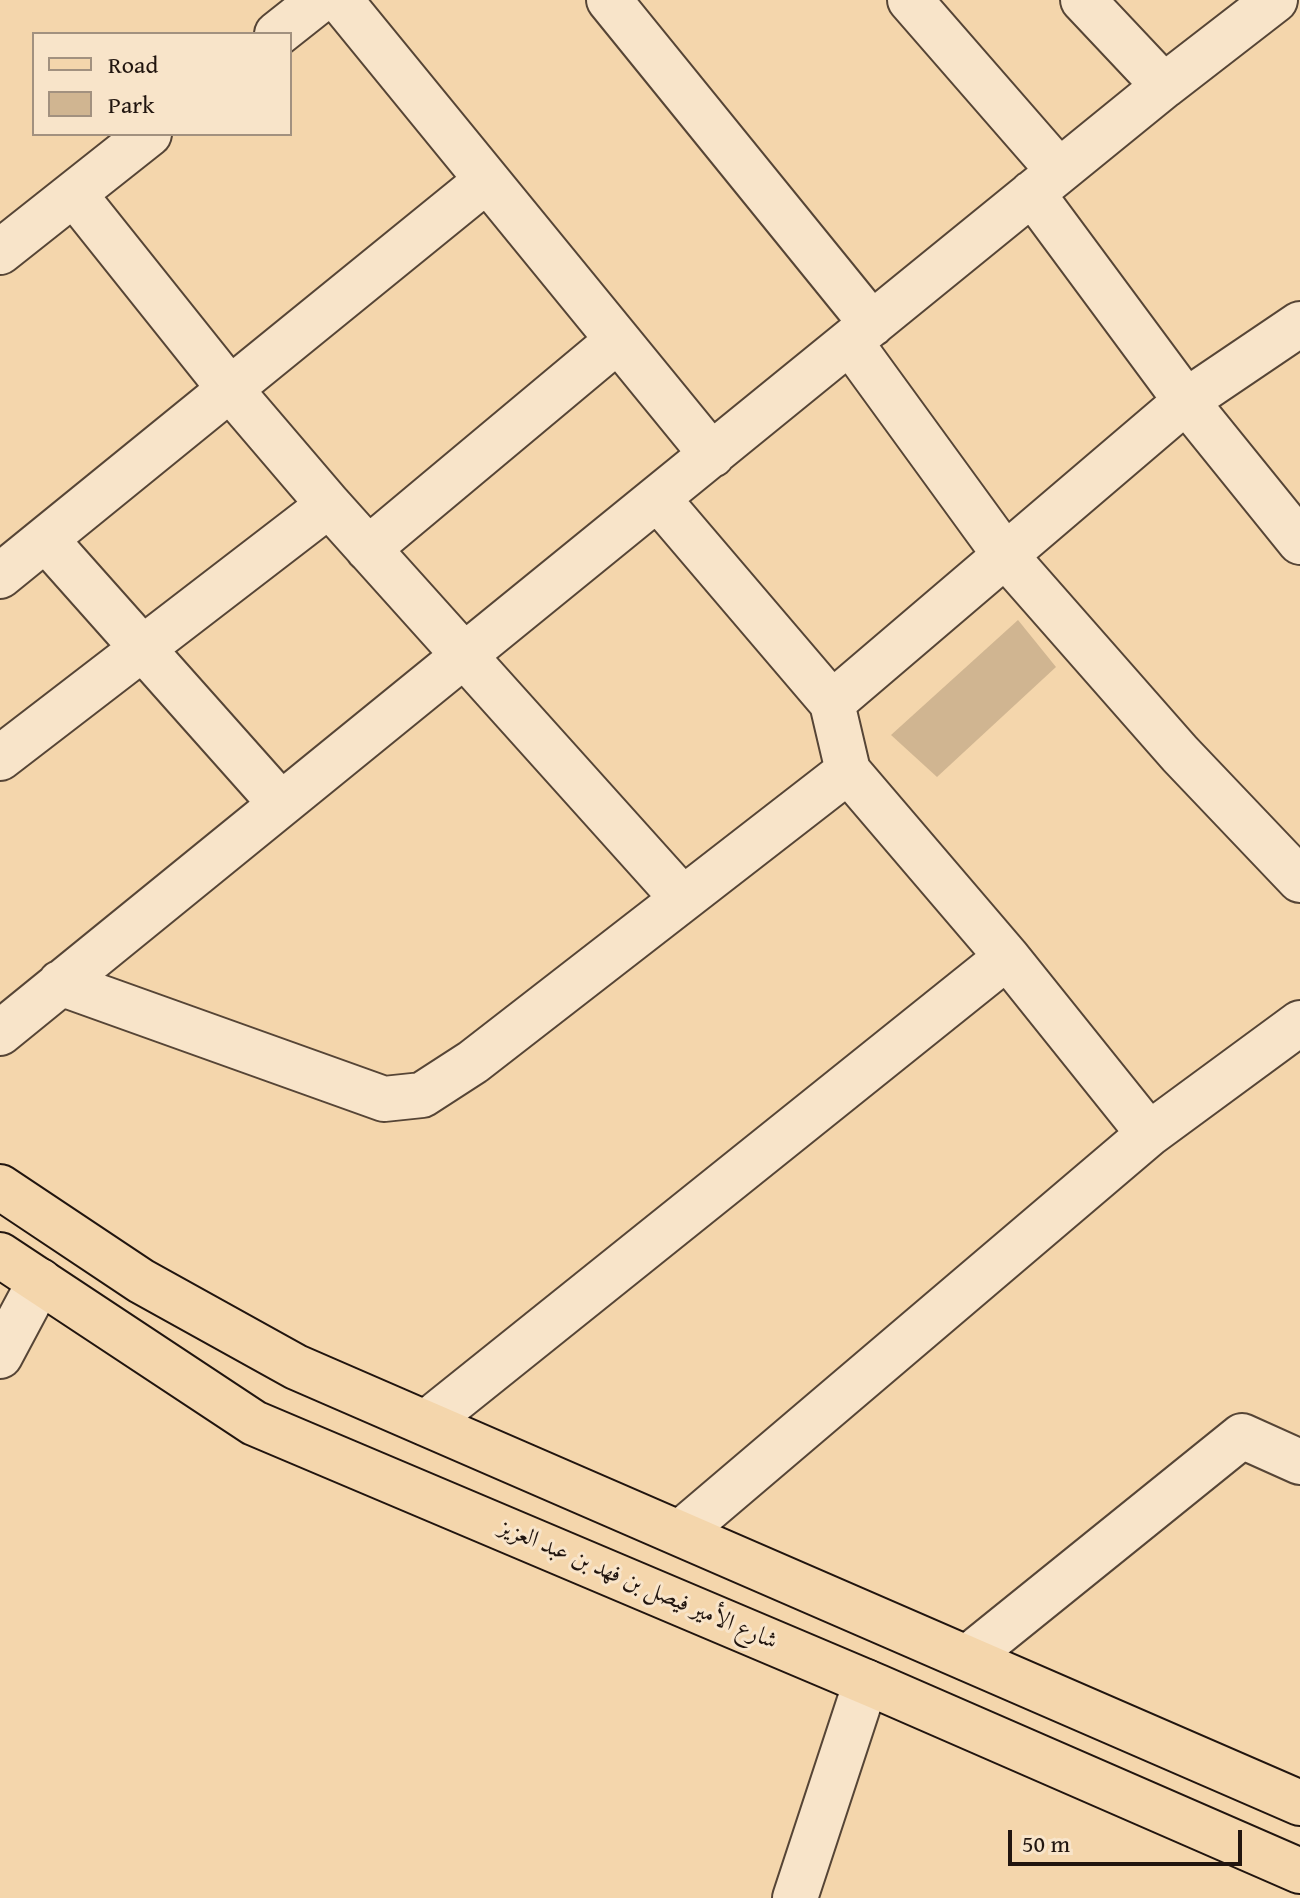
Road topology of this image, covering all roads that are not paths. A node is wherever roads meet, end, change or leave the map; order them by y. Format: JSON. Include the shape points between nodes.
{"nodes":[{"id":1,"x":320,"y":0,"type":"edge"},
{"id":2,"x":340,"y":0,"type":"edge"},
{"id":3,"x":609,"y":0,"type":"edge"},
{"id":4,"x":910,"y":0,"type":"edge"},
{"id":5,"x":1083,"y":0,"type":"edge"},
{"id":6,"x":1275,"y":0,"type":"edge"},
{"id":7,"x":280,"y":32,"type":"edge"},
{"id":8,"x":1164,"y":86,"type":"junction"},
{"id":9,"x":146,"y":136,"type":"edge"},
{"id":10,"x":487,"y":180,"type":"junction"},
{"id":11,"x":1046,"y":182,"type":"junction"},
{"id":12,"x":74,"y":194,"type":"junction"},
{"id":13,"x":0,"y":252,"type":"edge"},
{"id":14,"x":1300,"y":324,"type":"edge"},
{"id":15,"x":861,"y":333,"type":"junction"},
{"id":16,"x":618,"y":340,"type":"junction"},
{"id":17,"x":229,"y":388,"type":"junction"},
{"id":18,"x":1186,"y":401,"type":"junction"},
{"id":19,"x":712,"y":455,"type":"junction"},
{"id":20,"x":658,"y":499,"type":"junction"},
{"id":21,"x":329,"y":505,"type":"junction"},
{"id":22,"x":47,"y":541,"type":"junction"},
{"id":23,"x":1300,"y":542,"type":"edge"},
{"id":24,"x":368,"y":549,"type":"junction"},
{"id":25,"x":1005,"y":555,"type":"junction"},
{"id":26,"x":0,"y":576,"type":"edge"},
{"id":27,"x":143,"y":649,"type":"junction"},
{"id":28,"x":465,"y":655,"type":"junction"},
{"id":29,"x":832,"y":703,"type":"junction"},
{"id":30,"x":0,"y":758,"type":"edge"},
{"id":31,"x":848,"y":771,"type":"junction"},
{"id":32,"x":281,"y":804,"type":"junction"},
{"id":33,"x":1300,"y":880,"type":"edge"},
{"id":34,"x":683,"y":899,"type":"junction"},
{"id":35,"x":1007,"y":957,"type":"junction"},
{"id":36,"x":60,"y":983,"type":"junction"},
{"id":37,"x":1300,"y":1023,"type":"edge"},
{"id":38,"x":0,"y":1033,"type":"edge"},
{"id":39,"x":1149,"y":1134,"type":"junction"},
{"id":40,"x":0,"y":1187,"type":"edge"},
{"id":41,"x":0,"y":1255,"type":"edge"},
{"id":42,"x":40,"y":1281,"type":"junction"},
{"id":43,"x":0,"y":1356,"type":"edge"},
{"id":44,"x":426,"y":1423,"type":"junction"},
{"id":45,"x":1300,"y":1462,"type":"edge"},
{"id":46,"x":680,"y":1533,"type":"junction"},
{"id":47,"x":924,"y":1639,"type":"junction"},
{"id":48,"x":967,"y":1658,"type":"junction"},
{"id":49,"x":872,"y":1684,"type":"junction"},
{"id":50,"x":1300,"y":1803,"type":"edge"},
{"id":51,"x":1300,"y":1871,"type":"edge"},
{"id":52,"x":795,"y":1898,"type":"edge"}],
"edges":[{"from":1,"to":7,"type":"street"},
{"from":2,"to":10,"type":"street"},
{"from":3,"to":15,"type":"street"},
{"from":4,"to":11,"type":"street"},
{"from":5,"to":8,"type":"street"},
{"from":6,"to":8,"type":"street"},
{"from":8,"to":11,"type":"street"},
{"from":9,"to":12,"type":"street"},
{"from":10,"to":16,"type":"street"},
{"from":10,"to":17,"type":"street"},
{"from":11,"to":15,"type":"street"},
{"from":11,"to":18,"type":"street"},
{"from":12,"to":13,"type":"street"},
{"from":12,"to":17,"type":"street"},
{"from":14,"to":18,"type":"street"},
{"from":15,"to":19,"type":"street"},
{"from":15,"to":25,"type":"street"},
{"from":16,"to":19,"type":"street"},
{"from":16,"to":24,"type":"street"},
{"from":17,"to":21,"type":"street"},
{"from":17,"to":22,"type":"street"},
{"from":18,"to":23,"type":"street"},
{"from":18,"to":25,"type":"street"},
{"from":19,"to":20,"type":"street"},
{"from":20,"to":28,"type":"street"},
{"from":20,"to":29,"type":"street"},
{"from":21,"to":24,"type":"street"},
{"from":21,"to":27,"type":"street"},
{"from":22,"to":26,"type":"street"},
{"from":22,"to":27,"type":"street"},
{"from":24,"to":28,"type":"street"},
{"from":25,"to":29,"type":"street"},
{"from":25,"to":33,"type":"street","via":[[1180,754]]},
{"from":27,"to":30,"type":"street"},
{"from":27,"to":32,"type":"street"},
{"from":28,"to":32,"type":"street"},
{"from":28,"to":34,"type":"street"},
{"from":29,"to":31,"type":"street"},
{"from":31,"to":34,"type":"street"},
{"from":31,"to":35,"type":"street"},
{"from":32,"to":36,"type":"street"},
{"from":34,"to":36,"type":"street","via":[[473,1062],[422,1095],[384,1099]]},
{"from":35,"to":39,"type":"street"},
{"from":35,"to":44,"type":"street"},
{"from":36,"to":38,"type":"street"},
{"from":37,"to":39,"type":"street"},
{"from":39,"to":46,"type":"street"},
{"from":40,"to":44,"type":"main road","via":[[153,1289],[296,1367]]},
{"from":41,"to":42,"type":"main road","name":"شارع الأمير فيصل بن فهد بن عبد العزيز"},
{"from":42,"to":43,"type":"street"},
{"from":42,"to":49,"type":"main road","name":"شارع الأمير فيصل بن فهد بن عبد العزيز","via":[[254,1423]]},
{"from":44,"to":46,"type":"main road"},
{"from":45,"to":48,"type":"street","via":[[1242,1436]]},
{"from":46,"to":47,"type":"main road"},
{"from":47,"to":48,"type":"main road"},
{"from":47,"to":49,"type":"main road"},
{"from":48,"to":50,"type":"main road"},
{"from":49,"to":51,"type":"main road","name":"شارع الأمير فيصل بن فهد بن عبد العزيز"},
{"from":49,"to":52,"type":"street"}]}
